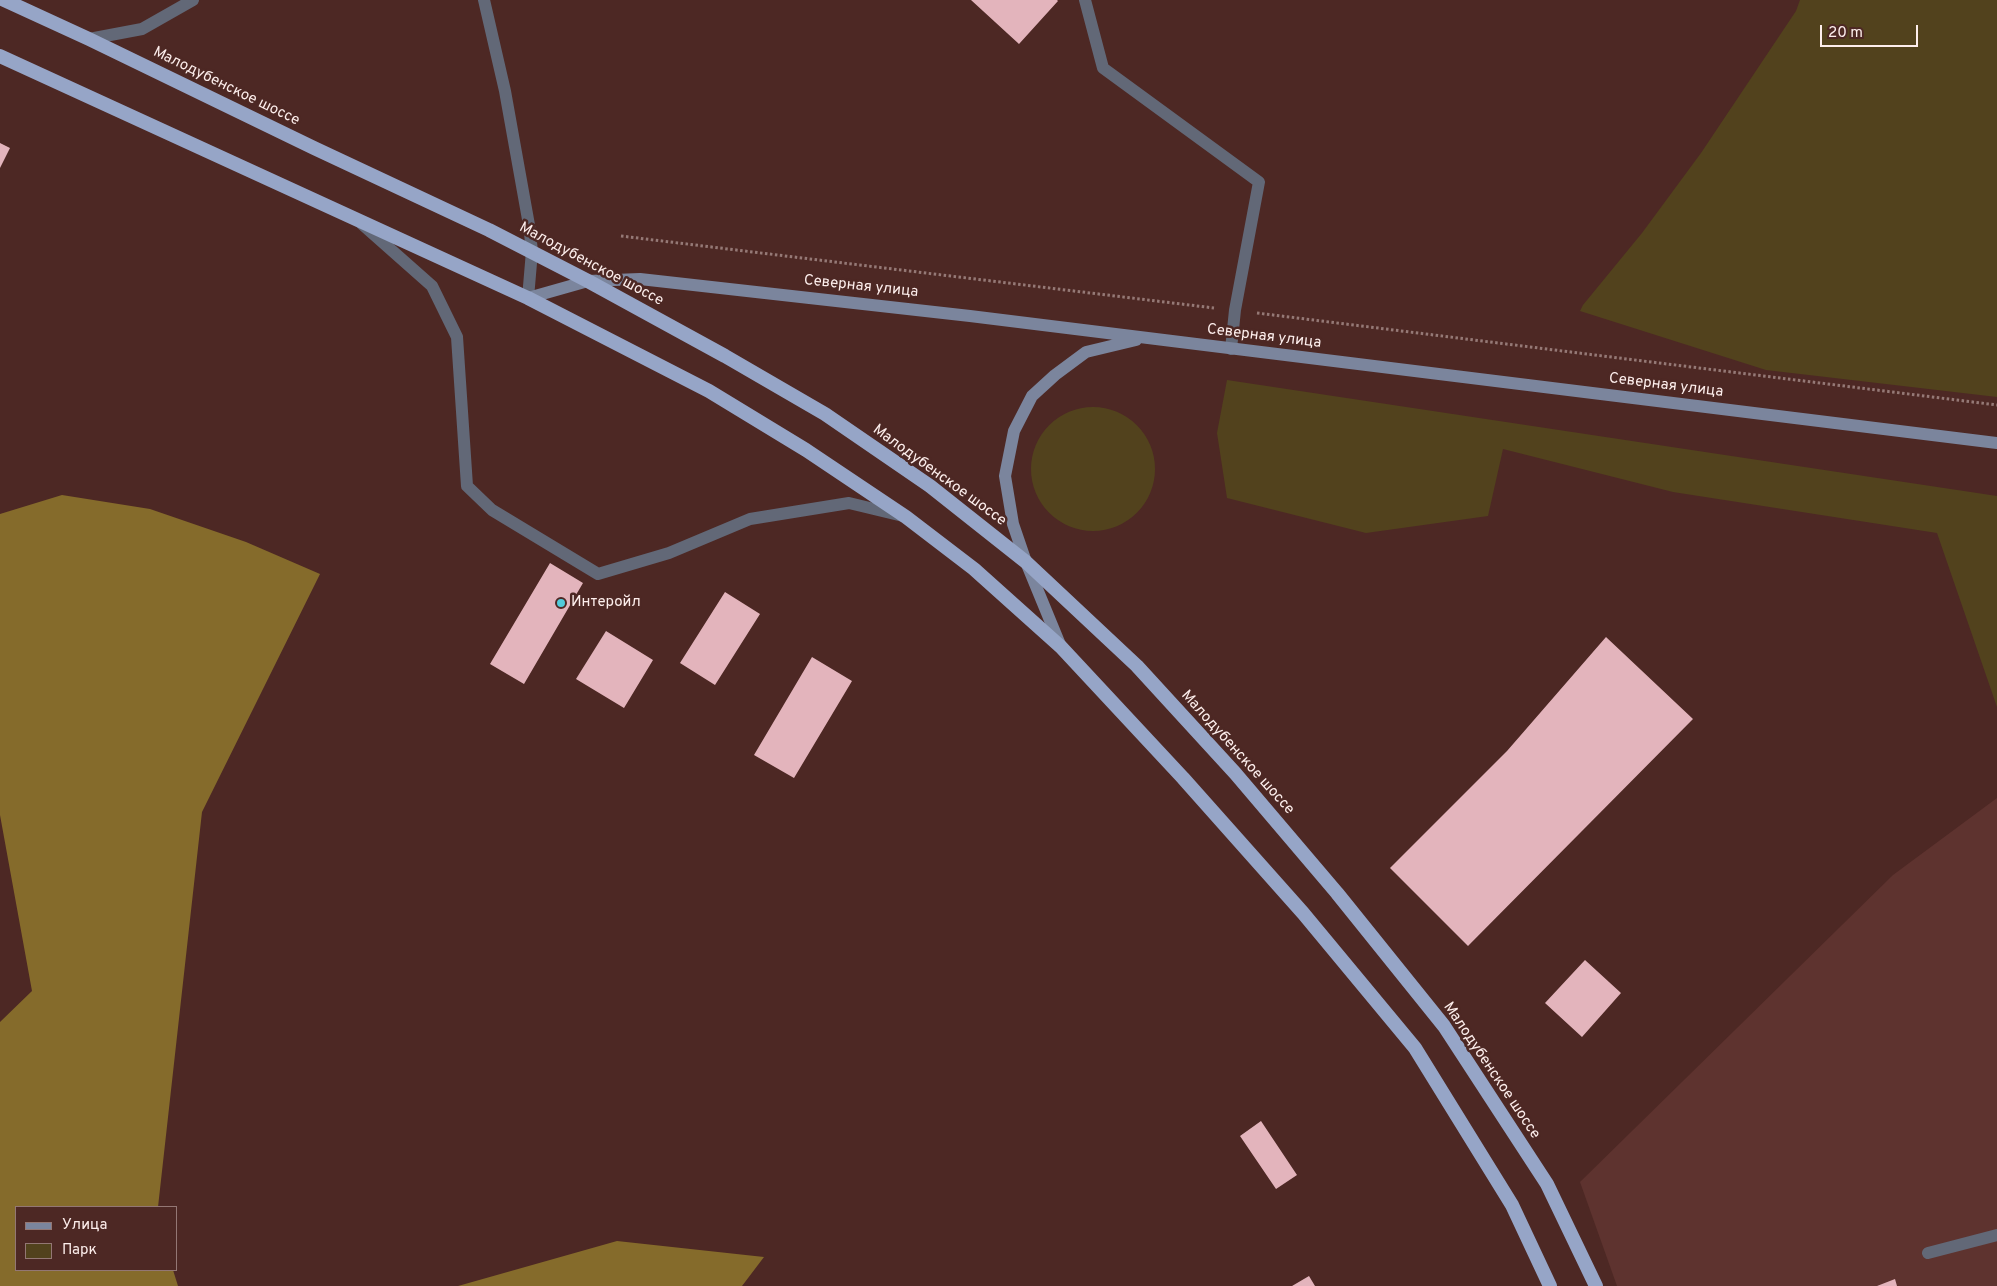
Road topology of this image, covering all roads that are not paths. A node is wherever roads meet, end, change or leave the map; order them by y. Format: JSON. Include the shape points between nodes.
{"nodes":[{"id":1,"x":4,"y":0,"type":"edge"},
{"id":2,"x":194,"y":0,"type":"edge"},
{"id":3,"x":484,"y":0,"type":"edge"},
{"id":4,"x":1085,"y":0,"type":"edge"},
{"id":5,"x":89,"y":39,"type":"junction"},
{"id":6,"x":0,"y":56,"type":"edge"},
{"id":7,"x":360,"y":222,"type":"junction"},
{"id":8,"x":532,"y":251,"type":"junction"},
{"id":9,"x":588,"y":281,"type":"junction"},
{"id":10,"x":528,"y":298,"type":"junction"},
{"id":11,"x":1143,"y":338,"type":"junction"},
{"id":12,"x":1231,"y":349,"type":"junction"},
{"id":13,"x":1997,"y":443,"type":"edge"},
{"id":14,"x":906,"y":517,"type":"junction"},
{"id":15,"x":1026,"y":562,"type":"junction"},
{"id":16,"x":1061,"y":647,"type":"junction"},
{"id":17,"x":1997,"y":1235,"type":"edge"},
{"id":18,"x":1928,"y":1253,"type":"dead end"},
{"id":19,"x":1550,"y":1286,"type":"edge"},
{"id":20,"x":1596,"y":1286,"type":"edge"}],
"edges":[{"from":1,"to":5,"type":"highway","name":"Малодубенское шоссе"},
{"from":2,"to":5,"type":"lane","via":[[142,29]]},
{"from":3,"to":8,"type":"lane","via":[[505,91]]},
{"from":4,"to":12,"type":"lane","via":[[1103,68],[1259,182]]},
{"from":5,"to":8,"type":"highway","name":"Малодубенское шоссе"},
{"from":6,"to":7,"type":"highway"},
{"from":7,"to":10,"type":"highway"},
{"from":7,"to":14,"type":"lane","via":[[432,286],[457,337],[467,486],[492,510],[598,574],[669,553],[750,520],[849,503]]},
{"from":8,"to":9,"type":"highway","name":"Малодубенское шоссе"},
{"from":8,"to":10,"type":"lane"},
{"from":9,"to":10,"type":"main road","name":"Северная улица"},
{"from":9,"to":11,"type":"main road","name":"Северная улица","via":[[640,279],[960,314]]},
{"from":9,"to":15,"type":"highway","name":"Малодубенское шоссе","via":[[825,414],[930,486]]},
{"from":10,"to":14,"type":"highway","via":[[709,391],[806,450]]},
{"from":11,"to":12,"type":"main road","name":"Северная улица"},
{"from":11,"to":15,"type":"main road","via":[[1086,352],[1032,396],[1014,431],[1006,476],[1013,524]]},
{"from":12,"to":13,"type":"main road","name":"Северная улица"},
{"from":14,"to":16,"type":"highway","via":[[974,569]]},
{"from":15,"to":16,"type":"main road"},
{"from":15,"to":20,"type":"highway","name":"Малодубенское шоссе","via":[[1137,666],[1235,773],[1337,892],[1444,1026],[1547,1184]]},
{"from":16,"to":19,"type":"highway","via":[[1290,899],[1415,1048],[1512,1205]]},
{"from":17,"to":18,"type":"lane"}]}
